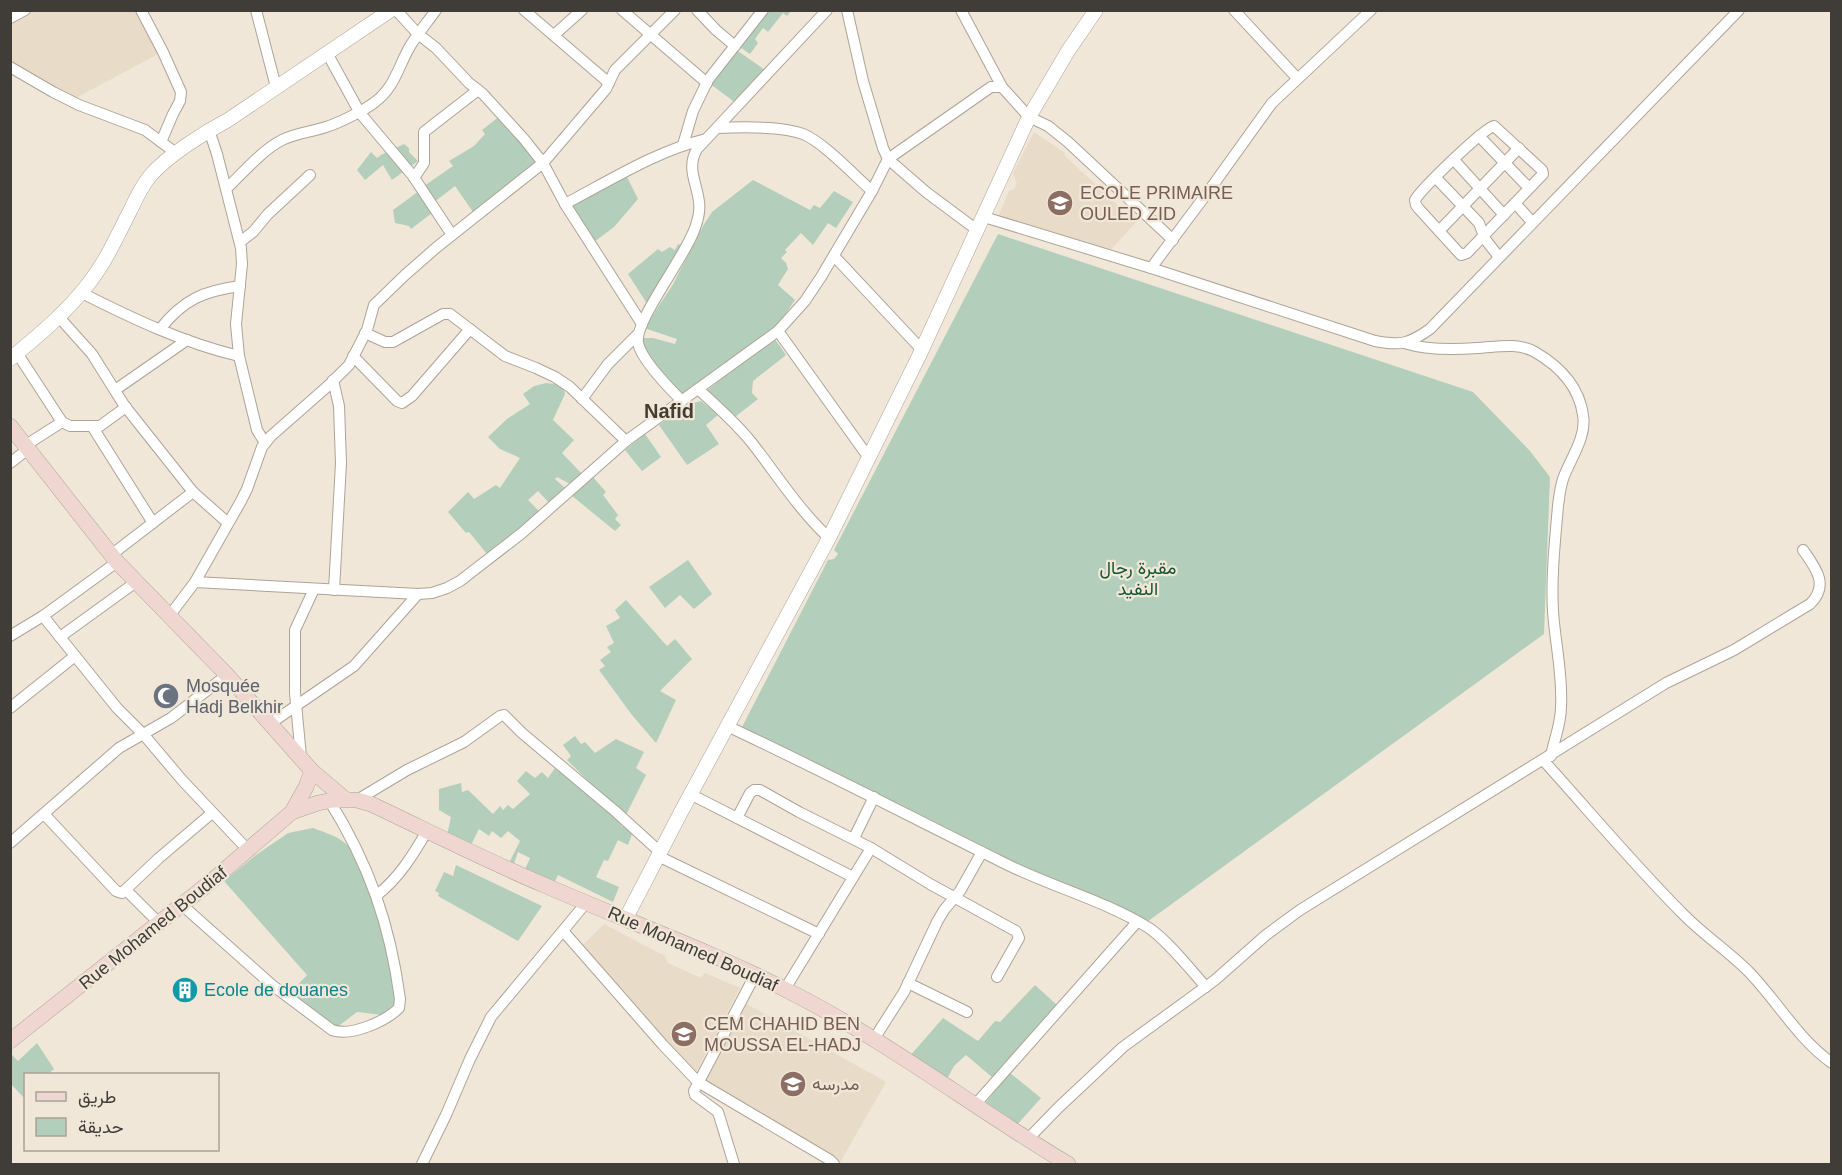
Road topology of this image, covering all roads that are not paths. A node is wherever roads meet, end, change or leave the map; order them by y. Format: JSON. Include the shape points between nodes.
{"nodes":[{"id":1,"x":25,"y":10,"type":"edge"},
{"id":2,"x":256,"y":10,"type":"edge"},
{"id":3,"x":391,"y":10,"type":"edge"},
{"id":4,"x":396,"y":10,"type":"edge"},
{"id":5,"x":436,"y":10,"type":"edge"},
{"id":6,"x":524,"y":10,"type":"edge"},
{"id":7,"x":582,"y":10,"type":"edge"},
{"id":8,"x":622,"y":10,"type":"edge"},
{"id":9,"x":675,"y":10,"type":"edge"},
{"id":10,"x":697,"y":10,"type":"edge"},
{"id":11,"x":763,"y":10,"type":"edge"},
{"id":12,"x":847,"y":10,"type":"edge"},
{"id":13,"x":961,"y":10,"type":"edge"},
{"id":14,"x":1096,"y":10,"type":"edge"},
{"id":15,"x":1234,"y":10,"type":"edge"},
{"id":16,"x":1371,"y":10,"type":"edge"},
{"id":17,"x":1739,"y":10,"type":"edge"},
{"id":18,"x":143,"y":11,"type":"edge"},
{"id":19,"x":824,"y":11,"type":"edge"},
{"id":20,"x":10,"y":18,"type":"edge"},
{"id":21,"x":418,"y":34,"type":"junction"},
{"id":22,"x":554,"y":35,"type":"junction"},
{"id":23,"x":650,"y":36,"type":"junction"},
{"id":24,"x":735,"y":46,"type":"junction"},
{"id":25,"x":327,"y":53,"type":"junction"},
{"id":26,"x":10,"y":67,"type":"edge"},
{"id":27,"x":1298,"y":78,"type":"junction"},
{"id":28,"x":707,"y":82,"type":"junction"},
{"id":29,"x":609,"y":83,"type":"junction"},
{"id":30,"x":276,"y":87,"type":"junction"},
{"id":31,"x":1002,"y":87,"type":"junction"},
{"id":32,"x":478,"y":90,"type":"junction"},
{"id":33,"x":360,"y":113,"type":"junction"},
{"id":34,"x":1029,"y":117,"type":"junction"},
{"id":35,"x":718,"y":128,"type":"junction"},
{"id":36,"x":208,"y":130,"type":"junction"},
{"id":37,"x":1479,"y":136,"type":"junction"},
{"id":38,"x":708,"y":138,"type":"junction"},
{"id":39,"x":161,"y":142,"type":"junction"},
{"id":40,"x":683,"y":146,"type":"junction"},
{"id":41,"x":1519,"y":148,"type":"junction"},
{"id":42,"x":176,"y":153,"type":"junction"},
{"id":43,"x":888,"y":159,"type":"junction"},
{"id":44,"x":1454,"y":160,"type":"junction"},
{"id":45,"x":1505,"y":162,"type":"junction"},
{"id":46,"x":543,"y":163,"type":"junction"},
{"id":47,"x":310,"y":175,"type":"dead end"},
{"id":48,"x":414,"y":178,"type":"junction"},
{"id":49,"x":1436,"y":178,"type":"junction"},
{"id":50,"x":1479,"y":188,"type":"junction"},
{"id":51,"x":1529,"y":188,"type":"junction"},
{"id":52,"x":226,"y":189,"type":"junction"},
{"id":53,"x":872,"y":191,"type":"junction"},
{"id":54,"x":1515,"y":203,"type":"junction"},
{"id":55,"x":566,"y":204,"type":"junction"},
{"id":56,"x":1463,"y":205,"type":"junction"},
{"id":57,"x":1504,"y":215,"type":"junction"},
{"id":58,"x":984,"y":217,"type":"junction"},
{"id":59,"x":1532,"y":222,"type":"junction"},
{"id":60,"x":977,"y":231,"type":"junction"},
{"id":61,"x":1439,"y":231,"type":"junction"},
{"id":62,"x":452,"y":236,"type":"junction"},
{"id":63,"x":1484,"y":236,"type":"junction"},
{"id":64,"x":1173,"y":240,"type":"junction"},
{"id":65,"x":240,"y":242,"type":"junction"},
{"id":66,"x":834,"y":256,"type":"junction"},
{"id":67,"x":1499,"y":257,"type":"junction"},
{"id":68,"x":1151,"y":268,"type":"junction"},
{"id":69,"x":240,"y":286,"type":"junction"},
{"id":70,"x":80,"y":292,"type":"junction"},
{"id":71,"x":58,"y":316,"type":"junction"},
{"id":72,"x":470,"y":328,"type":"junction"},
{"id":73,"x":160,"y":329,"type":"junction"},
{"id":74,"x":640,"y":329,"type":"junction"},
{"id":75,"x":778,"y":331,"type":"junction"},
{"id":76,"x":365,"y":333,"type":"junction"},
{"id":77,"x":187,"y":340,"type":"junction"},
{"id":78,"x":1404,"y":343,"type":"junction"},
{"id":79,"x":922,"y":350,"type":"junction"},
{"id":80,"x":14,"y":356,"type":"edge"},
{"id":81,"x":239,"y":356,"type":"junction"},
{"id":82,"x":353,"y":356,"type":"junction"},
{"id":83,"x":333,"y":381,"type":"junction"},
{"id":84,"x":115,"y":390,"type":"junction"},
{"id":85,"x":699,"y":390,"type":"junction"},
{"id":86,"x":582,"y":399,"type":"junction"},
{"id":87,"x":682,"y":401,"type":"junction"},
{"id":88,"x":126,"y":407,"type":"junction"},
{"id":89,"x":62,"y":422,"type":"junction"},
{"id":90,"x":10,"y":426,"type":"edge"},
{"id":91,"x":92,"y":426,"type":"junction"},
{"id":92,"x":626,"y":441,"type":"junction"},
{"id":93,"x":265,"y":443,"type":"junction"},
{"id":94,"x":27,"y":447,"type":"junction"},
{"id":95,"x":868,"y":458,"type":"junction"},
{"id":96,"x":10,"y":463,"type":"edge"},
{"id":97,"x":193,"y":492,"type":"junction"},
{"id":98,"x":153,"y":523,"type":"junction"},
{"id":99,"x":228,"y":523,"type":"junction"},
{"id":100,"x":829,"y":538,"type":"junction"},
{"id":101,"x":1803,"y":550,"type":"dead end"},
{"id":102,"x":114,"y":558,"type":"junction"},
{"id":103,"x":136,"y":582,"type":"junction"},
{"id":104,"x":195,"y":582,"type":"junction"},
{"id":105,"x":314,"y":590,"type":"junction"},
{"id":106,"x":334,"y":590,"type":"junction"},
{"id":107,"x":418,"y":594,"type":"junction"},
{"id":108,"x":170,"y":615,"type":"junction"},
{"id":109,"x":43,"y":616,"type":"junction"},
{"id":110,"x":10,"y":636,"type":"edge"},
{"id":111,"x":60,"y":637,"type":"junction"},
{"id":112,"x":75,"y":656,"type":"junction"},
{"id":113,"x":227,"y":675,"type":"junction"},
{"id":114,"x":295,"y":706,"type":"junction"},
{"id":115,"x":10,"y":708,"type":"edge"},
{"id":116,"x":271,"y":723,"type":"junction"},
{"id":117,"x":727,"y":726,"type":"junction"},
{"id":118,"x":144,"y":735,"type":"junction"},
{"id":119,"x":301,"y":758,"type":"junction"},
{"id":120,"x":1547,"y":758,"type":"junction"},
{"id":121,"x":312,"y":771,"type":"junction"},
{"id":122,"x":690,"y":794,"type":"junction"},
{"id":123,"x":874,"y":797,"type":"junction"},
{"id":124,"x":344,"y":800,"type":"junction"},
{"id":125,"x":292,"y":812,"type":"junction"},
{"id":126,"x":212,"y":813,"type":"junction"},
{"id":127,"x":44,"y":814,"type":"junction"},
{"id":128,"x":737,"y":818,"type":"junction"},
{"id":129,"x":427,"y":831,"type":"junction"},
{"id":130,"x":854,"y":838,"type":"junction"},
{"id":131,"x":10,"y":843,"type":"edge"},
{"id":132,"x":872,"y":848,"type":"junction"},
{"id":133,"x":248,"y":850,"type":"junction"},
{"id":134,"x":982,"y":852,"type":"junction"},
{"id":135,"x":659,"y":854,"type":"junction"},
{"id":136,"x":853,"y":877,"type":"junction"},
{"id":137,"x":126,"y":890,"type":"junction"},
{"id":138,"x":377,"y":895,"type":"junction"},
{"id":139,"x":955,"y":897,"type":"junction"},
{"id":140,"x":586,"y":903,"type":"junction"},
{"id":141,"x":182,"y":905,"type":"junction"},
{"id":142,"x":626,"y":918,"type":"junction"},
{"id":143,"x":1137,"y":922,"type":"junction"},
{"id":144,"x":159,"y":924,"type":"junction"},
{"id":145,"x":564,"y":932,"type":"junction"},
{"id":146,"x":819,"y":934,"type":"junction"},
{"id":147,"x":755,"y":975,"type":"junction"},
{"id":148,"x":997,"y":976,"type":"dead end"},
{"id":149,"x":908,"y":982,"type":"junction"},
{"id":150,"x":1206,"y":987,"type":"junction"},
{"id":151,"x":785,"y":989,"type":"junction"},
{"id":152,"x":967,"y":1012,"type":"dead end"},
{"id":153,"x":874,"y":1040,"type":"junction"},
{"id":154,"x":10,"y":1041,"type":"edge"},
{"id":155,"x":1832,"y":1063,"type":"edge"},
{"id":156,"x":698,"y":1082,"type":"junction"},
{"id":157,"x":974,"y":1106,"type":"junction"},
{"id":158,"x":1027,"y":1140,"type":"junction"},
{"id":159,"x":422,"y":1164,"type":"edge"},
{"id":160,"x":734,"y":1164,"type":"edge"},
{"id":161,"x":834,"y":1164,"type":"edge"},
{"id":162,"x":1068,"y":1164,"type":"edge"}],
"edges":[{"from":1,"to":20,"type":"street"},
{"from":2,"to":30,"type":"street"},
{"from":3,"to":25,"type":"street"},
{"from":4,"to":21,"type":"street"},
{"from":5,"to":21,"type":"street"},
{"from":6,"to":22,"type":"street"},
{"from":7,"to":22,"type":"street"},
{"from":8,"to":23,"type":"street"},
{"from":9,"to":23,"type":"street"},
{"from":10,"to":24,"type":"street"},
{"from":11,"to":24,"type":"street"},
{"from":12,"to":43,"type":"street","via":[[863,81]]},
{"from":13,"to":31,"type":"street"},
{"from":14,"to":34,"type":"street"},
{"from":15,"to":27,"type":"street"},
{"from":16,"to":27,"type":"street"},
{"from":17,"to":59,"type":"street"},
{"from":18,"to":39,"type":"street","via":[[181,92]]},
{"from":19,"to":35,"type":"street"},
{"from":21,"to":32,"type":"street"},
{"from":21,"to":33,"type":"street","via":[[389,89]]},
{"from":22,"to":29,"type":"street"},
{"from":23,"to":28,"type":"street"},
{"from":23,"to":29,"type":"street","via":[[615,70]]},
{"from":24,"to":28,"type":"street"},
{"from":25,"to":30,"type":"street"},
{"from":25,"to":33,"type":"street"},
{"from":26,"to":39,"type":"street","via":[[52,92],[145,130]]},
{"from":27,"to":64,"type":"street","via":[[1260,117]]},
{"from":28,"to":40,"type":"street"},
{"from":29,"to":46,"type":"street"},
{"from":30,"to":36,"type":"street"},
{"from":31,"to":34,"type":"street"},
{"from":31,"to":43,"type":"street","via":[[982,92]]},
{"from":32,"to":46,"type":"street"},
{"from":32,"to":48,"type":"street","via":[[424,132],[424,164]]},
{"from":33,"to":48,"type":"street"},
{"from":33,"to":52,"type":"street","via":[[278,142]]},
{"from":34,"to":58,"type":"street"},
{"from":34,"to":64,"type":"street","via":[[1068,142]]},
{"from":35,"to":38,"type":"street"},
{"from":35,"to":53,"type":"street","via":[[803,134]]},
{"from":36,"to":42,"type":"street"},
{"from":36,"to":52,"type":"street"},
{"from":37,"to":41,"type":"street","via":[[1494,126]]},
{"from":37,"to":44,"type":"street"},
{"from":37,"to":45,"type":"street"},
{"from":38,"to":40,"type":"street"},
{"from":38,"to":74,"type":"street","via":[[697,149],[692,162],[699,202],[696,225]]},
{"from":39,"to":42,"type":"street"},
{"from":40,"to":55,"type":"street"},
{"from":41,"to":45,"type":"street"},
{"from":41,"to":51,"type":"street","via":[[1543,172]]},
{"from":42,"to":70,"type":"street","via":[[151,175],[106,256]]},
{"from":43,"to":53,"type":"street"},
{"from":43,"to":60,"type":"street"},
{"from":44,"to":49,"type":"street"},
{"from":44,"to":50,"type":"street"},
{"from":45,"to":50,"type":"street"},
{"from":45,"to":51,"type":"street"},
{"from":46,"to":55,"type":"street"},
{"from":46,"to":62,"type":"street"},
{"from":47,"to":65,"type":"street"},
{"from":48,"to":62,"type":"street"},
{"from":49,"to":56,"type":"street"},
{"from":49,"to":61,"type":"street","via":[[1415,200]]},
{"from":50,"to":56,"type":"street"},
{"from":50,"to":57,"type":"street"},
{"from":51,"to":54,"type":"street"},
{"from":52,"to":65,"type":"street"},
{"from":53,"to":66,"type":"street"},
{"from":54,"to":57,"type":"street"},
{"from":54,"to":59,"type":"street"},
{"from":55,"to":74,"type":"street"},
{"from":56,"to":61,"type":"street"},
{"from":56,"to":63,"type":"street"},
{"from":57,"to":63,"type":"street"},
{"from":58,"to":60,"type":"street"},
{"from":58,"to":68,"type":"street"},
{"from":59,"to":67,"type":"street"},
{"from":60,"to":79,"type":"street"},
{"from":61,"to":63,"type":"street","via":[[1461,255]]},
{"from":62,"to":76,"type":"street","via":[[374,305]]},
{"from":63,"to":67,"type":"street"},
{"from":64,"to":68,"type":"street"},
{"from":65,"to":69,"type":"street"},
{"from":66,"to":75,"type":"street","via":[[805,301]]},
{"from":66,"to":79,"type":"street"},
{"from":67,"to":78,"type":"street","via":[[1430,329]]},
{"from":68,"to":78,"type":"street","via":[[1375,341]]},
{"from":69,"to":73,"type":"street","via":[[214,290],[189,301]]},
{"from":69,"to":81,"type":"street","via":[[236,324]]},
{"from":70,"to":71,"type":"street"},
{"from":70,"to":73,"type":"street"},
{"from":71,"to":80,"type":"street"},
{"from":71,"to":84,"type":"street","via":[[92,354]]},
{"from":72,"to":76,"type":"street","via":[[447,313],[389,343]]},
{"from":72,"to":82,"type":"street","via":[[402,403]]},
{"from":72,"to":86,"type":"street","via":[[505,356],[555,377]]},
{"from":73,"to":77,"type":"street"},
{"from":74,"to":86,"type":"street"},
{"from":74,"to":87,"type":"street","via":[[640,350]]},
{"from":75,"to":85,"type":"street"},
{"from":75,"to":95,"type":"street"},
{"from":76,"to":82,"type":"street"},
{"from":77,"to":81,"type":"street"},
{"from":77,"to":84,"type":"street"},
{"from":78,"to":120,"type":"street","via":[[1425,349],[1513,345],[1525,348],[1563,373],[1578,396],[1584,418],[1582,433],[1558,504],[1553,612],[1562,707]]},
{"from":79,"to":95,"type":"street"},
{"from":80,"to":89,"type":"street"},
{"from":81,"to":93,"type":"street","via":[[257,430]]},
{"from":82,"to":83,"type":"street"},
{"from":83,"to":93,"type":"street"},
{"from":83,"to":106,"type":"street","via":[[339,406],[341,454]]},
{"from":84,"to":88,"type":"street"},
{"from":85,"to":87,"type":"street"},
{"from":85,"to":100,"type":"street","via":[[736,425]]},
{"from":86,"to":92,"type":"street"},
{"from":87,"to":92,"type":"street"},
{"from":88,"to":91,"type":"street","via":[[100,426]]},
{"from":88,"to":97,"type":"street"},
{"from":89,"to":91,"type":"street"},
{"from":89,"to":94,"type":"street"},
{"from":90,"to":94,"type":"main road"},
{"from":91,"to":98,"type":"street"},
{"from":92,"to":107,"type":"street","via":[[522,533],[460,581],[432,593]]},
{"from":93,"to":99,"type":"street"},
{"from":94,"to":96,"type":"street"},
{"from":94,"to":102,"type":"main road"},
{"from":95,"to":100,"type":"street"},
{"from":97,"to":98,"type":"street"},
{"from":97,"to":99,"type":"street"},
{"from":98,"to":102,"type":"street"},
{"from":99,"to":104,"type":"street"},
{"from":100,"to":117,"type":"street"},
{"from":101,"to":120,"type":"street","via":[[1820,582],[1810,604],[1734,650],[1666,683]]},
{"from":102,"to":103,"type":"main road"},
{"from":102,"to":109,"type":"street"},
{"from":103,"to":108,"type":"main road"},
{"from":103,"to":111,"type":"street"},
{"from":104,"to":105,"type":"street"},
{"from":104,"to":108,"type":"street"},
{"from":105,"to":106,"type":"street"},
{"from":105,"to":114,"type":"street","via":[[295,630]]},
{"from":106,"to":107,"type":"street"},
{"from":107,"to":114,"type":"street","via":[[354,666]]},
{"from":108,"to":113,"type":"main road"},
{"from":109,"to":110,"type":"street"},
{"from":109,"to":111,"type":"street"},
{"from":111,"to":112,"type":"street"},
{"from":112,"to":115,"type":"street"},
{"from":112,"to":118,"type":"street"},
{"from":113,"to":116,"type":"main road"},
{"from":113,"to":118,"type":"street"},
{"from":114,"to":116,"type":"street"},
{"from":114,"to":119,"type":"street"},
{"from":116,"to":119,"type":"main road"},
{"from":117,"to":122,"type":"street"},
{"from":117,"to":123,"type":"street"},
{"from":118,"to":126,"type":"street"},
{"from":118,"to":127,"type":"street","via":[[119,748]]},
{"from":119,"to":121,"type":"main road"},
{"from":120,"to":150,"type":"street","via":[[1300,910]]},
{"from":120,"to":155,"type":"street","via":[[1683,914],[1752,975],[1808,1042]]},
{"from":121,"to":124,"type":"main road"},
{"from":121,"to":125,"type":"main road","name":"Rue Mohamed Boudiaf"},
{"from":122,"to":128,"type":"street"},
{"from":122,"to":135,"type":"street"},
{"from":123,"to":130,"type":"street"},
{"from":123,"to":134,"type":"street"},
{"from":124,"to":125,"type":"main road","name":"Rue Mohamed Boudiaf"},
{"from":124,"to":129,"type":"main road","name":"Rue Mohamed Boudiaf","via":[[371,804]]},
{"from":124,"to":135,"type":"street","via":[[464,742],[504,715]]},
{"from":124,"to":138,"type":"street","via":[[353,840]]},
{"from":125,"to":133,"type":"main road","name":"Rue Mohamed Boudiaf"},
{"from":126,"to":133,"type":"street"},
{"from":126,"to":137,"type":"street"},
{"from":127,"to":131,"type":"street"},
{"from":127,"to":137,"type":"street","via":[[116,891]]},
{"from":128,"to":130,"type":"street","via":[[750,793],[757,789]]},
{"from":128,"to":136,"type":"street"},
{"from":129,"to":138,"type":"street","via":[[393,882]]},
{"from":129,"to":140,"type":"main road","name":"Rue Mohamed Boudiaf"},
{"from":130,"to":132,"type":"street"},
{"from":132,"to":136,"type":"street"},
{"from":132,"to":139,"type":"street"},
{"from":133,"to":141,"type":"main road","name":"Rue Mohamed Boudiaf"},
{"from":134,"to":139,"type":"street"},
{"from":134,"to":143,"type":"street"},
{"from":135,"to":142,"type":"street"},
{"from":135,"to":146,"type":"street"},
{"from":136,"to":146,"type":"street"},
{"from":137,"to":144,"type":"street"},
{"from":138,"to":141,"type":"street","via":[[388,931],[400,1006],[384,1020],[341,1032],[319,1021],[272,985]]},
{"from":139,"to":148,"type":"street","via":[[1018,935]]},
{"from":139,"to":149,"type":"street","via":[[932,930]]},
{"from":140,"to":142,"type":"main road","name":"Rue Mohamed Boudiaf"},
{"from":140,"to":145,"type":"street"},
{"from":141,"to":144,"type":"main road","name":"Rue Mohamed Boudiaf"},
{"from":142,"to":147,"type":"main road","name":"Rue Mohamed Boudiaf"},
{"from":143,"to":150,"type":"street","via":[[1155,934]]},
{"from":143,"to":157,"type":"street"},
{"from":144,"to":154,"type":"main road","name":"Rue Mohamed Boudiaf"},
{"from":145,"to":156,"type":"street"},
{"from":145,"to":159,"type":"street","via":[[491,1017]]},
{"from":146,"to":151,"type":"street"},
{"from":147,"to":151,"type":"main road","name":"Rue Mohamed Boudiaf"},
{"from":147,"to":156,"type":"street"},
{"from":149,"to":152,"type":"street"},
{"from":149,"to":153,"type":"street"},
{"from":150,"to":158,"type":"street","via":[[1123,1047]]},
{"from":151,"to":153,"type":"main road","name":"Rue Mohamed Boudiaf"},
{"from":153,"to":157,"type":"main road","name":"Rue Mohamed Boudiaf"},
{"from":156,"to":160,"type":"street","via":[[695,1095],[718,1112]]},
{"from":156,"to":161,"type":"street"},
{"from":157,"to":158,"type":"main road","name":"Rue Mohamed Boudiaf"},
{"from":158,"to":162,"type":"main road","name":"Rue Mohamed Boudiaf"}]}
